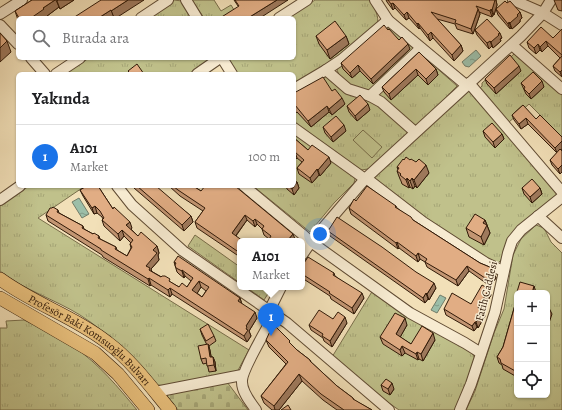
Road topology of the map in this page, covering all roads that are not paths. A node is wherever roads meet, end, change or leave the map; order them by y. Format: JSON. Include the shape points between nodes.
{"nodes":[{"id":1,"x":22,"y":0,"type":"edge"},
{"id":2,"x":168,"y":0,"type":"edge"},
{"id":3,"x":186,"y":0,"type":"edge"},
{"id":4,"x":307,"y":0,"type":"edge"},
{"id":5,"x":375,"y":0,"type":"edge"},
{"id":6,"x":513,"y":0,"type":"edge"},
{"id":7,"x":551,"y":0,"type":"edge"},
{"id":8,"x":544,"y":13,"type":"junction"},
{"id":9,"x":0,"y":14,"type":"edge"},
{"id":10,"x":144,"y":16,"type":"edge"},
{"id":11,"x":196,"y":16,"type":"edge"},
{"id":12,"x":282,"y":16,"type":"edge"},
{"id":13,"x":388,"y":20,"type":"junction"},
{"id":14,"x":0,"y":25,"type":"edge"},
{"id":15,"x":562,"y":25,"type":"edge"},
{"id":16,"x":16,"y":42,"type":"edge"},
{"id":17,"x":512,"y":45,"type":"junction"},
{"id":18,"x":421,"y":48,"type":"junction"},
{"id":19,"x":33,"y":60,"type":"edge"},
{"id":20,"x":77,"y":60,"type":"edge"},
{"id":21,"x":218,"y":60,"type":"edge"},
{"id":22,"x":222,"y":60,"type":"edge"},
{"id":23,"x":326,"y":70,"type":"junction"},
{"id":24,"x":43,"y":72,"type":"edge"},
{"id":25,"x":59,"y":72,"type":"edge"},
{"id":26,"x":201,"y":72,"type":"edge"},
{"id":27,"x":231,"y":72,"type":"edge"},
{"id":28,"x":467,"y":84,"type":"junction"},
{"id":29,"x":296,"y":88,"type":"edge"},
{"id":30,"x":562,"y":89,"type":"edge"},
{"id":31,"x":370,"y":96,"type":"junction"},
{"id":32,"x":296,"y":129,"type":"edge"},
{"id":33,"x":415,"y":132,"type":"junction"},
{"id":34,"x":365,"y":178,"type":"junction"},
{"id":35,"x":17,"y":188,"type":"edge"},
{"id":36,"x":119,"y":188,"type":"edge"},
{"id":37,"x":246,"y":188,"type":"edge"},
{"id":38,"x":562,"y":192,"type":"edge"},
{"id":39,"x":562,"y":197,"type":"edge"},
{"id":40,"x":0,"y":200,"type":"edge"},
{"id":41,"x":538,"y":216,"type":"junction"},
{"id":42,"x":562,"y":238,"type":"edge"},
{"id":43,"x":311,"y":242,"type":"junction"},
{"id":44,"x":305,"y":251,"type":"edge"},
{"id":45,"x":503,"y":271,"type":"junction"},
{"id":46,"x":0,"y":280,"type":"edge"},
{"id":47,"x":237,"y":289,"type":"edge"},
{"id":48,"x":239,"y":290,"type":"edge"},
{"id":49,"x":280,"y":290,"type":"edge"},
{"id":50,"x":0,"y":298,"type":"edge"},
{"id":51,"x":272,"y":313,"type":"junction"},
{"id":52,"x":481,"y":354,"type":"junction"},
{"id":53,"x":242,"y":375,"type":"junction"},
{"id":54,"x":155,"y":392,"type":"junction"},
{"id":55,"x":148,"y":410,"type":"edge"},
{"id":56,"x":170,"y":410,"type":"edge"},
{"id":57,"x":256,"y":410,"type":"edge"},
{"id":58,"x":389,"y":410,"type":"edge"},
{"id":59,"x":460,"y":410,"type":"edge"}],
"edges":[{"from":1,"to":9,"type":"street"},
{"from":2,"to":10,"type":"street"},
{"from":3,"to":11,"type":"street"},
{"from":4,"to":12,"type":"street"},
{"from":5,"to":13,"type":"street"},
{"from":6,"to":8,"type":"street"},
{"from":7,"to":8,"type":"street"},
{"from":8,"to":15,"type":"street"},
{"from":8,"to":17,"type":"street"},
{"from":13,"to":18,"type":"street"},
{"from":13,"to":23,"type":"street"},
{"from":14,"to":16,"type":"street"},
{"from":17,"to":28,"type":"street"},
{"from":17,"to":30,"type":"street"},
{"from":18,"to":28,"type":"street"},
{"from":18,"to":31,"type":"street"},
{"from":19,"to":24,"type":"street"},
{"from":20,"to":25,"type":"street"},
{"from":21,"to":26,"type":"street"},
{"from":22,"to":27,"type":"street"},
{"from":23,"to":29,"type":"street"},
{"from":23,"to":31,"type":"street","via":[[345,87]]},
{"from":28,"to":33,"type":"street"},
{"from":28,"to":38,"type":"street"},
{"from":31,"to":33,"type":"street","via":[[381,102]]},
{"from":32,"to":34,"type":"street"},
{"from":33,"to":34,"type":"street"},
{"from":34,"to":43,"type":"street"},
{"from":34,"to":45,"type":"street","via":[[423,222],[486,263]]},
{"from":35,"to":40,"type":"street"},
{"from":36,"to":47,"type":"street","via":[[132,205],[183,251]]},
{"from":37,"to":43,"type":"street"},
{"from":39,"to":41,"type":"street","name":"Fatih Caddesi"},
{"from":41,"to":42,"type":"street"},
{"from":41,"to":45,"type":"street","name":"Fatih Caddesi","via":[[512,241]]},
{"from":43,"to":44,"type":"street"},
{"from":43,"to":52,"type":"street","via":[[410,313]]},
{"from":45,"to":52,"type":"street","name":"Fatih Caddesi","via":[[495,312]]},
{"from":46,"to":54,"type":"main road","name":"Profesör Baki Komsuoğlu Bulvarı","via":[[108,342]]},
{"from":48,"to":51,"type":"street"},
{"from":49,"to":51,"type":"street"},
{"from":50,"to":55,"type":"main road","name":"Profesör Baki Komsuoğlu Bulvarı","via":[[95,353],[118,374]]},
{"from":51,"to":53,"type":"street"},
{"from":51,"to":58,"type":"street"},
{"from":52,"to":59,"type":"street","name":"Fatih Caddesi"},
{"from":53,"to":54,"type":"street"},
{"from":53,"to":57,"type":"street","via":[[243,387]]},
{"from":54,"to":56,"type":"main road","name":"Profesör Baki Komsuoğlu Bulvarı"}]}
